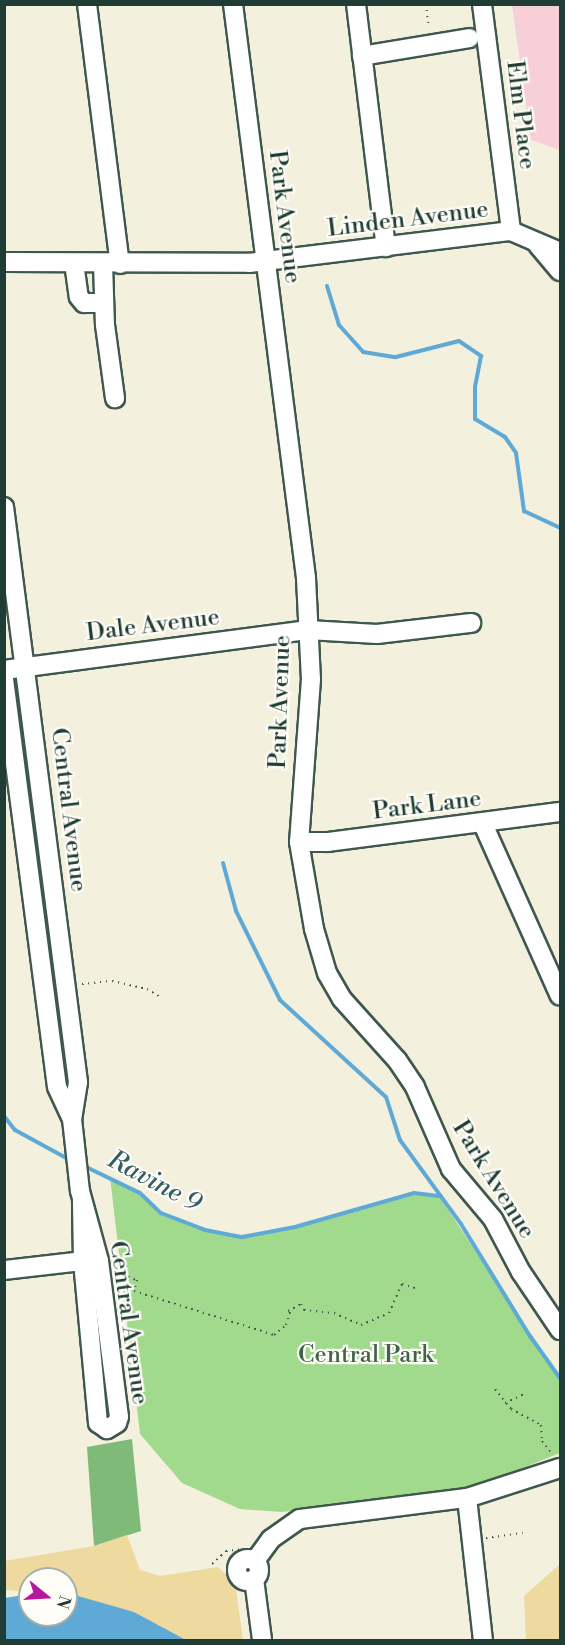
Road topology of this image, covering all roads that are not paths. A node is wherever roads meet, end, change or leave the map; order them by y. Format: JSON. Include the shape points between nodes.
{"nodes":[{"id":1,"x":87,"y":4,"type":"edge"},
{"id":2,"x":232,"y":4,"type":"edge"},
{"id":3,"x":356,"y":4,"type":"edge"},
{"id":4,"x":482,"y":4,"type":"edge"},
{"id":5,"x":478,"y":41,"type":"junction"},
{"id":6,"x":362,"y":56,"type":"junction"},
{"id":7,"x":511,"y":231,"type":"junction"},
{"id":8,"x":537,"y":244,"type":"junction"},
{"id":9,"x":386,"y":247,"type":"junction"},
{"id":10,"x":561,"y":252,"type":"edge"},
{"id":11,"x":4,"y":262,"type":"edge"},
{"id":12,"x":266,"y":262,"type":"junction"},
{"id":13,"x":74,"y":263,"type":"junction"},
{"id":14,"x":111,"y":264,"type":"junction"},
{"id":15,"x":561,"y":271,"type":"edge"},
{"id":16,"x":104,"y":303,"type":"junction"},
{"id":17,"x":115,"y":398,"type":"dead end"},
{"id":18,"x":4,"y":507,"type":"edge"},
{"id":19,"x":471,"y":623,"type":"dead end"},
{"id":20,"x":308,"y":630,"type":"junction"},
{"id":21,"x":25,"y":668,"type":"junction"},
{"id":22,"x":4,"y":670,"type":"edge"},
{"id":23,"x":4,"y":679,"type":"edge"},
{"id":24,"x":561,"y":812,"type":"edge"},
{"id":25,"x":483,"y":824,"type":"junction"},
{"id":26,"x":299,"y":842,"type":"junction"},
{"id":27,"x":51,"y":870,"type":"junction"},
{"id":28,"x":29,"y":871,"type":"junction"},
{"id":29,"x":561,"y":996,"type":"edge"},
{"id":30,"x":72,"y":1119,"type":"junction"},
{"id":31,"x":97,"y":1263,"type":"junction"},
{"id":32,"x":4,"y":1270,"type":"edge"},
{"id":33,"x":561,"y":1330,"type":"edge"},
{"id":34,"x":558,"y":1465,"type":"edge"},
{"id":35,"x":467,"y":1498,"type":"junction"},
{"id":36,"x":262,"y":1641,"type":"edge"},
{"id":37,"x":483,"y":1641,"type":"edge"}],
"edges":[{"from":1,"to":14,"type":"street"},
{"from":2,"to":12,"type":"street","name":"Park Avenue"},
{"from":3,"to":6,"type":"street"},
{"from":4,"to":5,"type":"street","name":"Elm Place","via":[[484,25]]},
{"from":5,"to":6,"type":"street"},
{"from":5,"to":7,"type":"street","name":"Elm Place"},
{"from":6,"to":9,"type":"street"},
{"from":7,"to":8,"type":"street","name":"Linden Avenue"},
{"from":7,"to":9,"type":"street","name":"Linden Avenue"},
{"from":8,"to":10,"type":"street","name":"Linden Avenue"},
{"from":8,"to":15,"type":"street"},
{"from":9,"to":12,"type":"street","name":"Linden Avenue"},
{"from":11,"to":13,"type":"street","name":"Linden Avenue"},
{"from":12,"to":14,"type":"street","name":"Linden Avenue"},
{"from":12,"to":20,"type":"street","name":"Park Avenue","via":[[306,578]]},
{"from":13,"to":14,"type":"street","name":"Linden Avenue"},
{"from":13,"to":16,"type":"street","via":[[79,297],[84,303]]},
{"from":14,"to":16,"type":"street"},
{"from":16,"to":17,"type":"street"},
{"from":18,"to":21,"type":"street","name":"Central Avenue"},
{"from":19,"to":20,"type":"street","name":"Dale Avenue","via":[[376,634]]},
{"from":20,"to":21,"type":"street","name":"Dale Avenue"},
{"from":20,"to":26,"type":"street","name":"Park Avenue","via":[[310,714]]},
{"from":21,"to":22,"type":"street","name":"Dale Avenue"},
{"from":21,"to":27,"type":"street","name":"Central Avenue"},
{"from":23,"to":28,"type":"street","name":"Central Avenue"},
{"from":24,"to":25,"type":"street","name":"Park Lane"},
{"from":25,"to":26,"type":"street","name":"Park Lane"},
{"from":25,"to":29,"type":"street"},
{"from":26,"to":33,"type":"street","name":"Park Avenue","via":[[314,929],[327,973],[342,999],[409,1078],[451,1168],[493,1219],[521,1272]]},
{"from":27,"to":28,"type":"street"},
{"from":27,"to":30,"type":"street","name":"Central Avenue","via":[[78,1082]]},
{"from":28,"to":30,"type":"street","name":"Central Avenue","via":[[57,1087]]},
{"from":30,"to":31,"type":"street","name":"Central Avenue","via":[[81,1196]]},
{"from":31,"to":31,"type":"street","name":"Central Avenue","via":[[98,1423],[107,1429],[119,1417]]},
{"from":31,"to":32,"type":"street"},
{"from":34,"to":35,"type":"street"},
{"from":35,"to":36,"type":"street","via":[[300,1519],[271,1539],[252,1563]]},
{"from":35,"to":37,"type":"street"}]}
